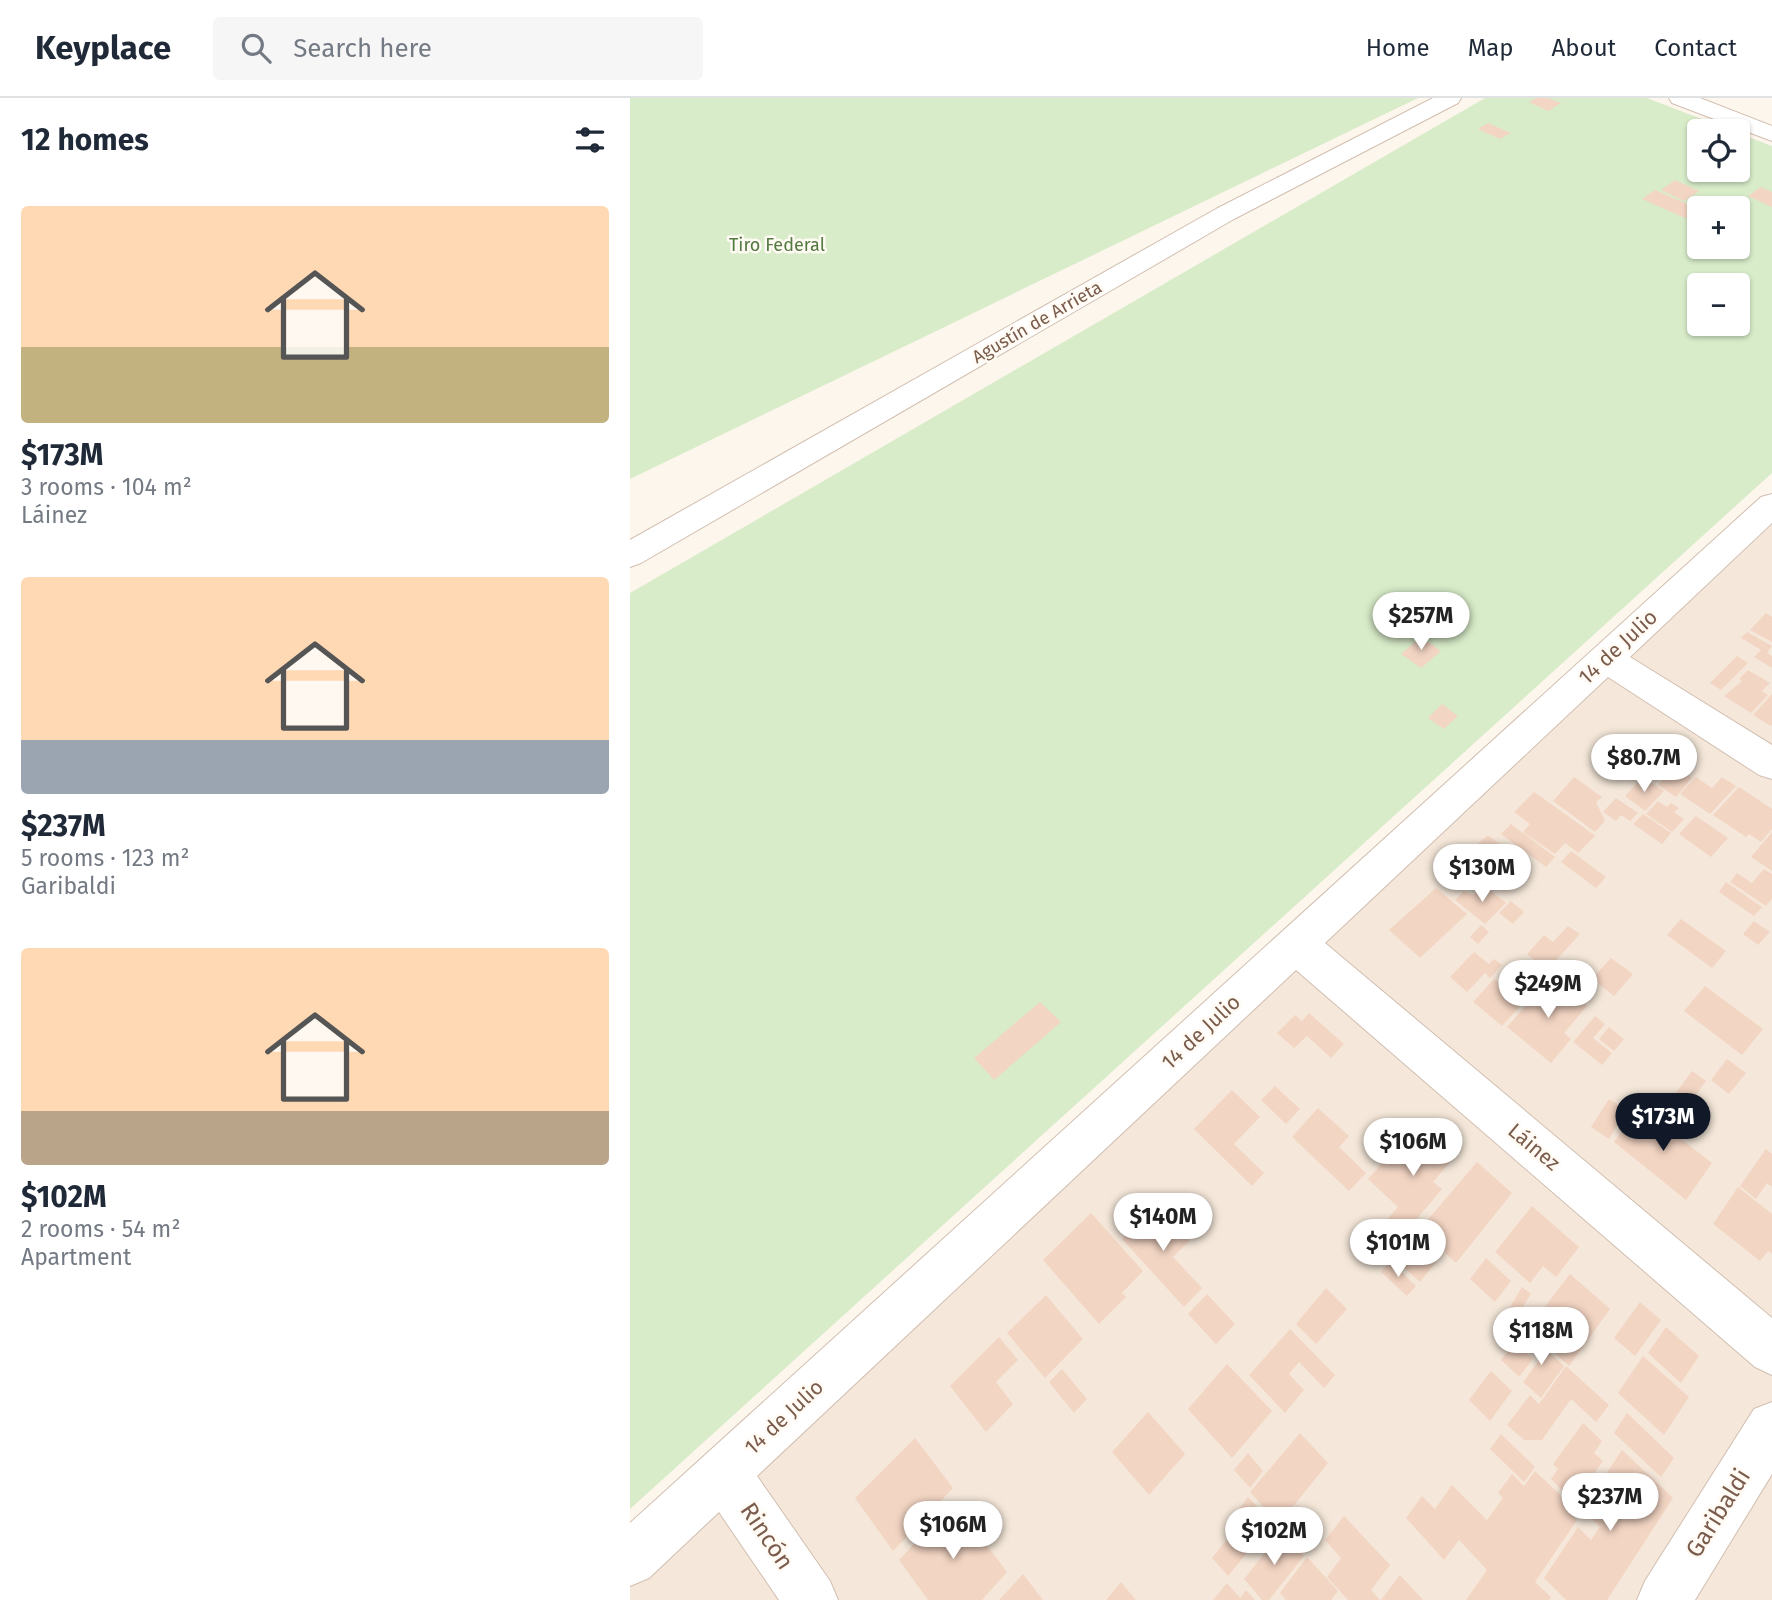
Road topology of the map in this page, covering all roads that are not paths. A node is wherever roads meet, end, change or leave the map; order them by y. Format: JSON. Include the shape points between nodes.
{"nodes":[{"id":1,"x":1450,"y":98,"type":"edge"},
{"id":2,"x":1680,"y":98,"type":"edge"},
{"id":3,"x":1772,"y":134,"type":"edge"},
{"id":4,"x":1772,"y":505,"type":"edge"},
{"id":5,"x":630,"y":555,"type":"edge"},
{"id":6,"x":1606,"y":659,"type":"junction"},
{"id":7,"x":1772,"y":764,"type":"edge"},
{"id":8,"x":1296,"y":944,"type":"junction"},
{"id":9,"x":1772,"y":1350,"type":"edge"},
{"id":10,"x":1772,"y":1427,"type":"edge"},
{"id":11,"x":723,"y":1473,"type":"junction"},
{"id":12,"x":630,"y":1559,"type":"edge"},
{"id":13,"x":811,"y":1600,"type":"edge"},
{"id":14,"x":1664,"y":1600,"type":"edge"}],
"edges":[{"from":1,"to":5,"type":"street","name":"Agustín de Arrieta","via":[[1225,214]]},
{"from":2,"to":3,"type":"street"},
{"from":4,"to":6,"type":"street","name":"14 de Julio"},
{"from":6,"to":7,"type":"street"},
{"from":6,"to":8,"type":"street","name":"14 de Julio"},
{"from":8,"to":9,"type":"street","name":"Láinez"},
{"from":8,"to":11,"type":"street","name":"14 de Julio"},
{"from":10,"to":14,"type":"street","name":"Garibaldi"},
{"from":11,"to":12,"type":"street","name":"14 de Julio"},
{"from":11,"to":13,"type":"street","name":"Rincón"}]}
